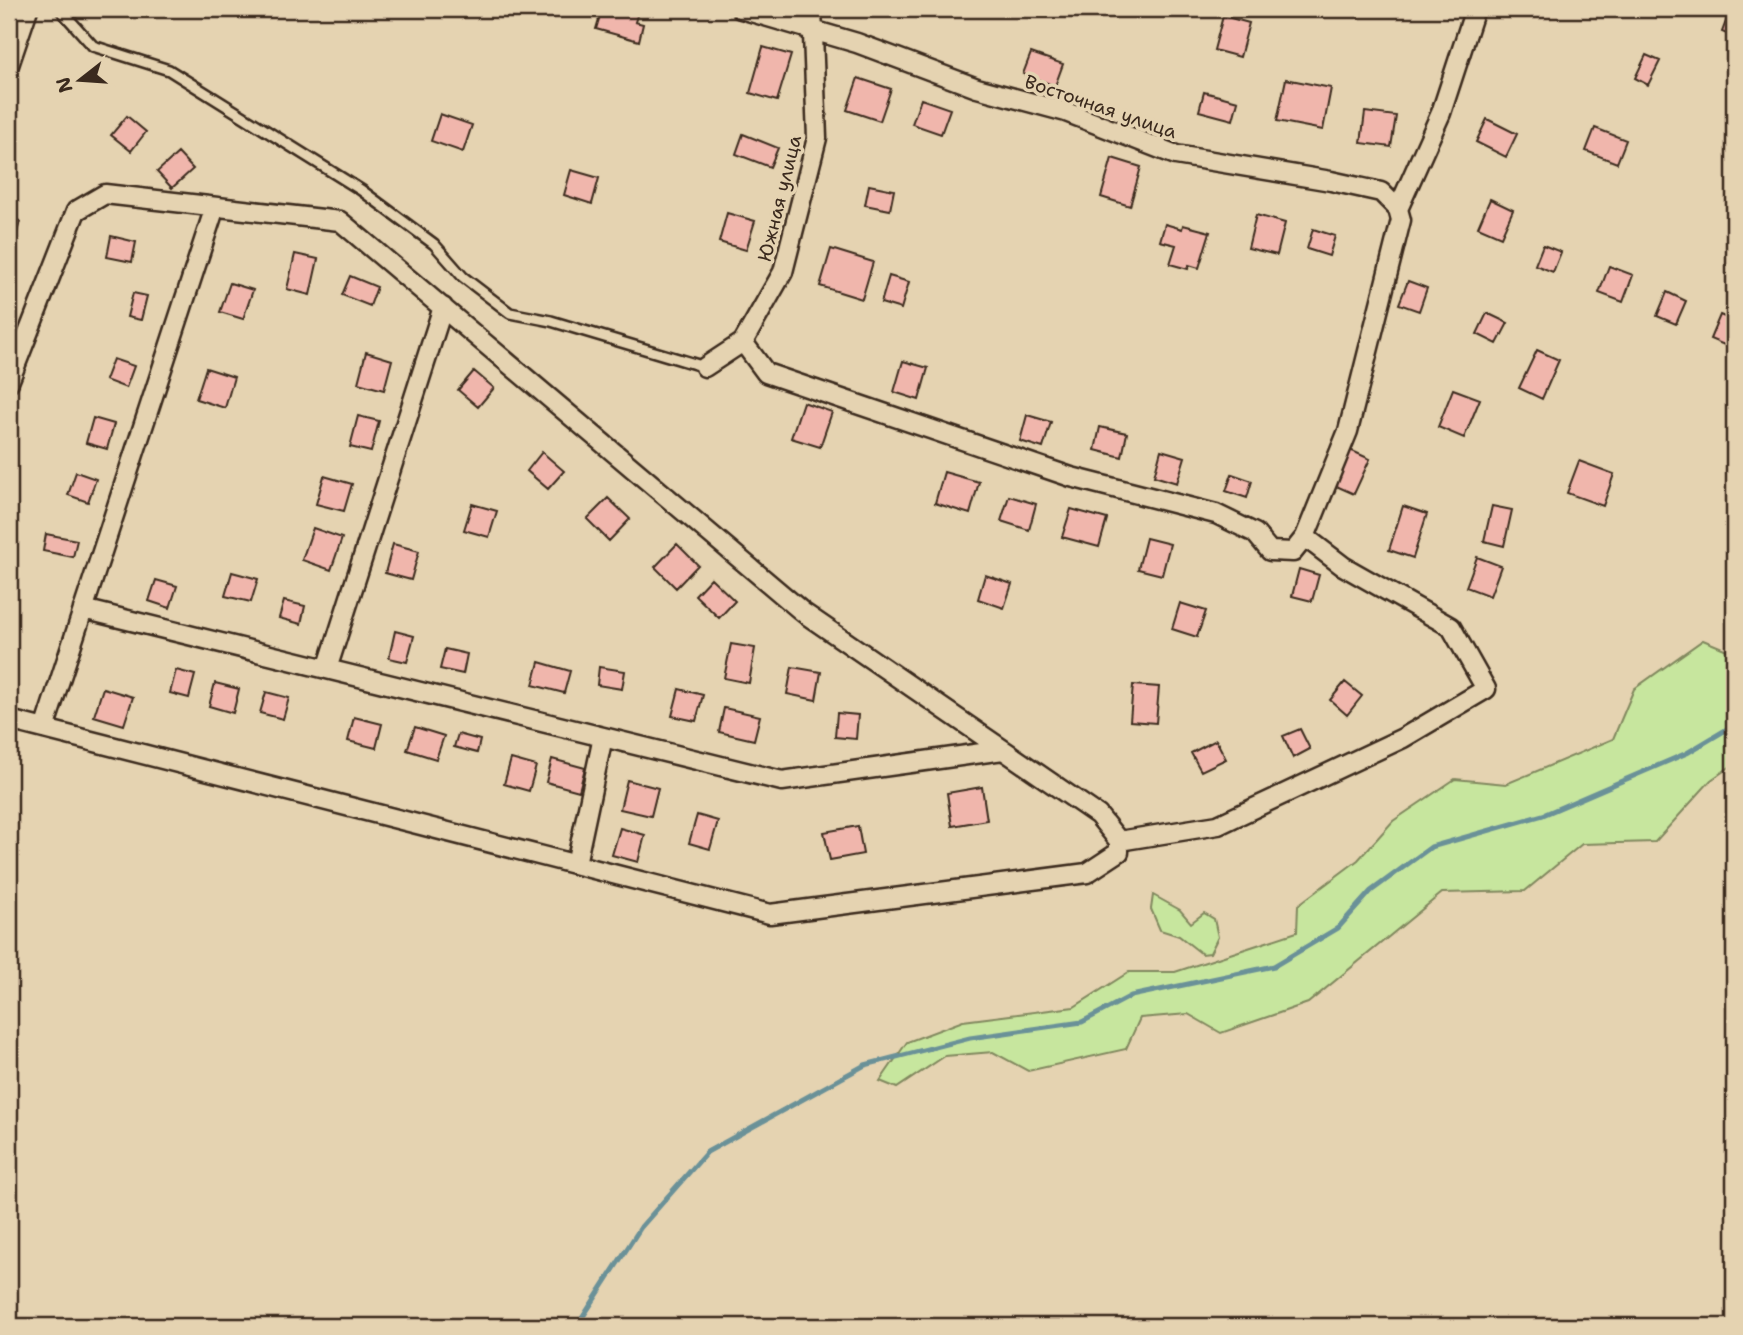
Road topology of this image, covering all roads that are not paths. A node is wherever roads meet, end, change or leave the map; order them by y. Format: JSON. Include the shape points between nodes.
{"nodes":[{"id":1,"x":28,"y":9,"type":"edge"},
{"id":2,"x":60,"y":9,"type":"edge"},
{"id":3,"x":741,"y":9,"type":"edge"},
{"id":4,"x":812,"y":9,"type":"edge"},
{"id":5,"x":1475,"y":9,"type":"edge"},
{"id":6,"x":811,"y":30,"type":"junction"},
{"id":7,"x":9,"y":65,"type":"edge"},
{"id":8,"x":215,"y":207,"type":"junction"},
{"id":9,"x":1399,"y":214,"type":"junction"},
{"id":10,"x":443,"y":307,"type":"junction"},
{"id":11,"x":743,"y":342,"type":"junction"},
{"id":12,"x":705,"y":367,"type":"joint"},
{"id":13,"x":9,"y":382,"type":"edge"},
{"id":14,"x":1305,"y":537,"type":"junction"},
{"id":15,"x":83,"y":609,"type":"junction"},
{"id":16,"x":327,"y":669,"type":"junction"},
{"id":17,"x":9,"y":720,"type":"edge"},
{"id":18,"x":44,"y":729,"type":"junction"},
{"id":19,"x":603,"y":737,"type":"junction"},
{"id":20,"x":1003,"y":750,"type":"junction"},
{"id":21,"x":1119,"y":841,"type":"junction"},
{"id":22,"x":576,"y":864,"type":"junction"}],
"edges":[{"from":1,"to":7,"type":"street"},
{"from":2,"to":12,"type":"lane","via":[[93,46],[169,71],[361,190],[434,244],[463,277],[510,313]]},
{"from":3,"to":6,"type":"street","name":"Восточная улица"},
{"from":4,"to":6,"type":"street","name":"Южная улица"},
{"from":5,"to":9,"type":"street","via":[[1441,113]]},
{"from":6,"to":9,"type":"street","name":"Восточная улица","via":[[977,88],[1066,112],[1176,155],[1381,192]]},
{"from":6,"to":11,"type":"street","name":"Южная улица","via":[[817,138],[783,272]]},
{"from":8,"to":10,"type":"street","via":[[340,220]]},
{"from":8,"to":13,"type":"street","via":[[105,194],[76,211]]},
{"from":8,"to":15,"type":"street"},
{"from":9,"to":14,"type":"street","via":[[1348,431]]},
{"from":10,"to":16,"type":"street"},
{"from":10,"to":20,"type":"street","via":[[804,613]]},
{"from":11,"to":12,"type":"street","name":"Южная улица"},
{"from":11,"to":14,"type":"street","via":[[766,373],[1072,477],[1216,514],[1255,533],[1270,551],[1293,552]]},
{"from":14,"to":21,"type":"street","via":[[1343,566],[1451,627],[1486,689],[1403,738],[1218,825]]},
{"from":15,"to":16,"type":"street"},
{"from":15,"to":18,"type":"street"},
{"from":16,"to":19,"type":"street"},
{"from":17,"to":18,"type":"street"},
{"from":18,"to":22,"type":"street"},
{"from":19,"to":20,"type":"street","via":[[782,781]]},
{"from":19,"to":22,"type":"street"},
{"from":20,"to":21,"type":"street","via":[[1098,816]]},
{"from":21,"to":22,"type":"street","via":[[1119,852],[1087,873],[770,914]]}]}
